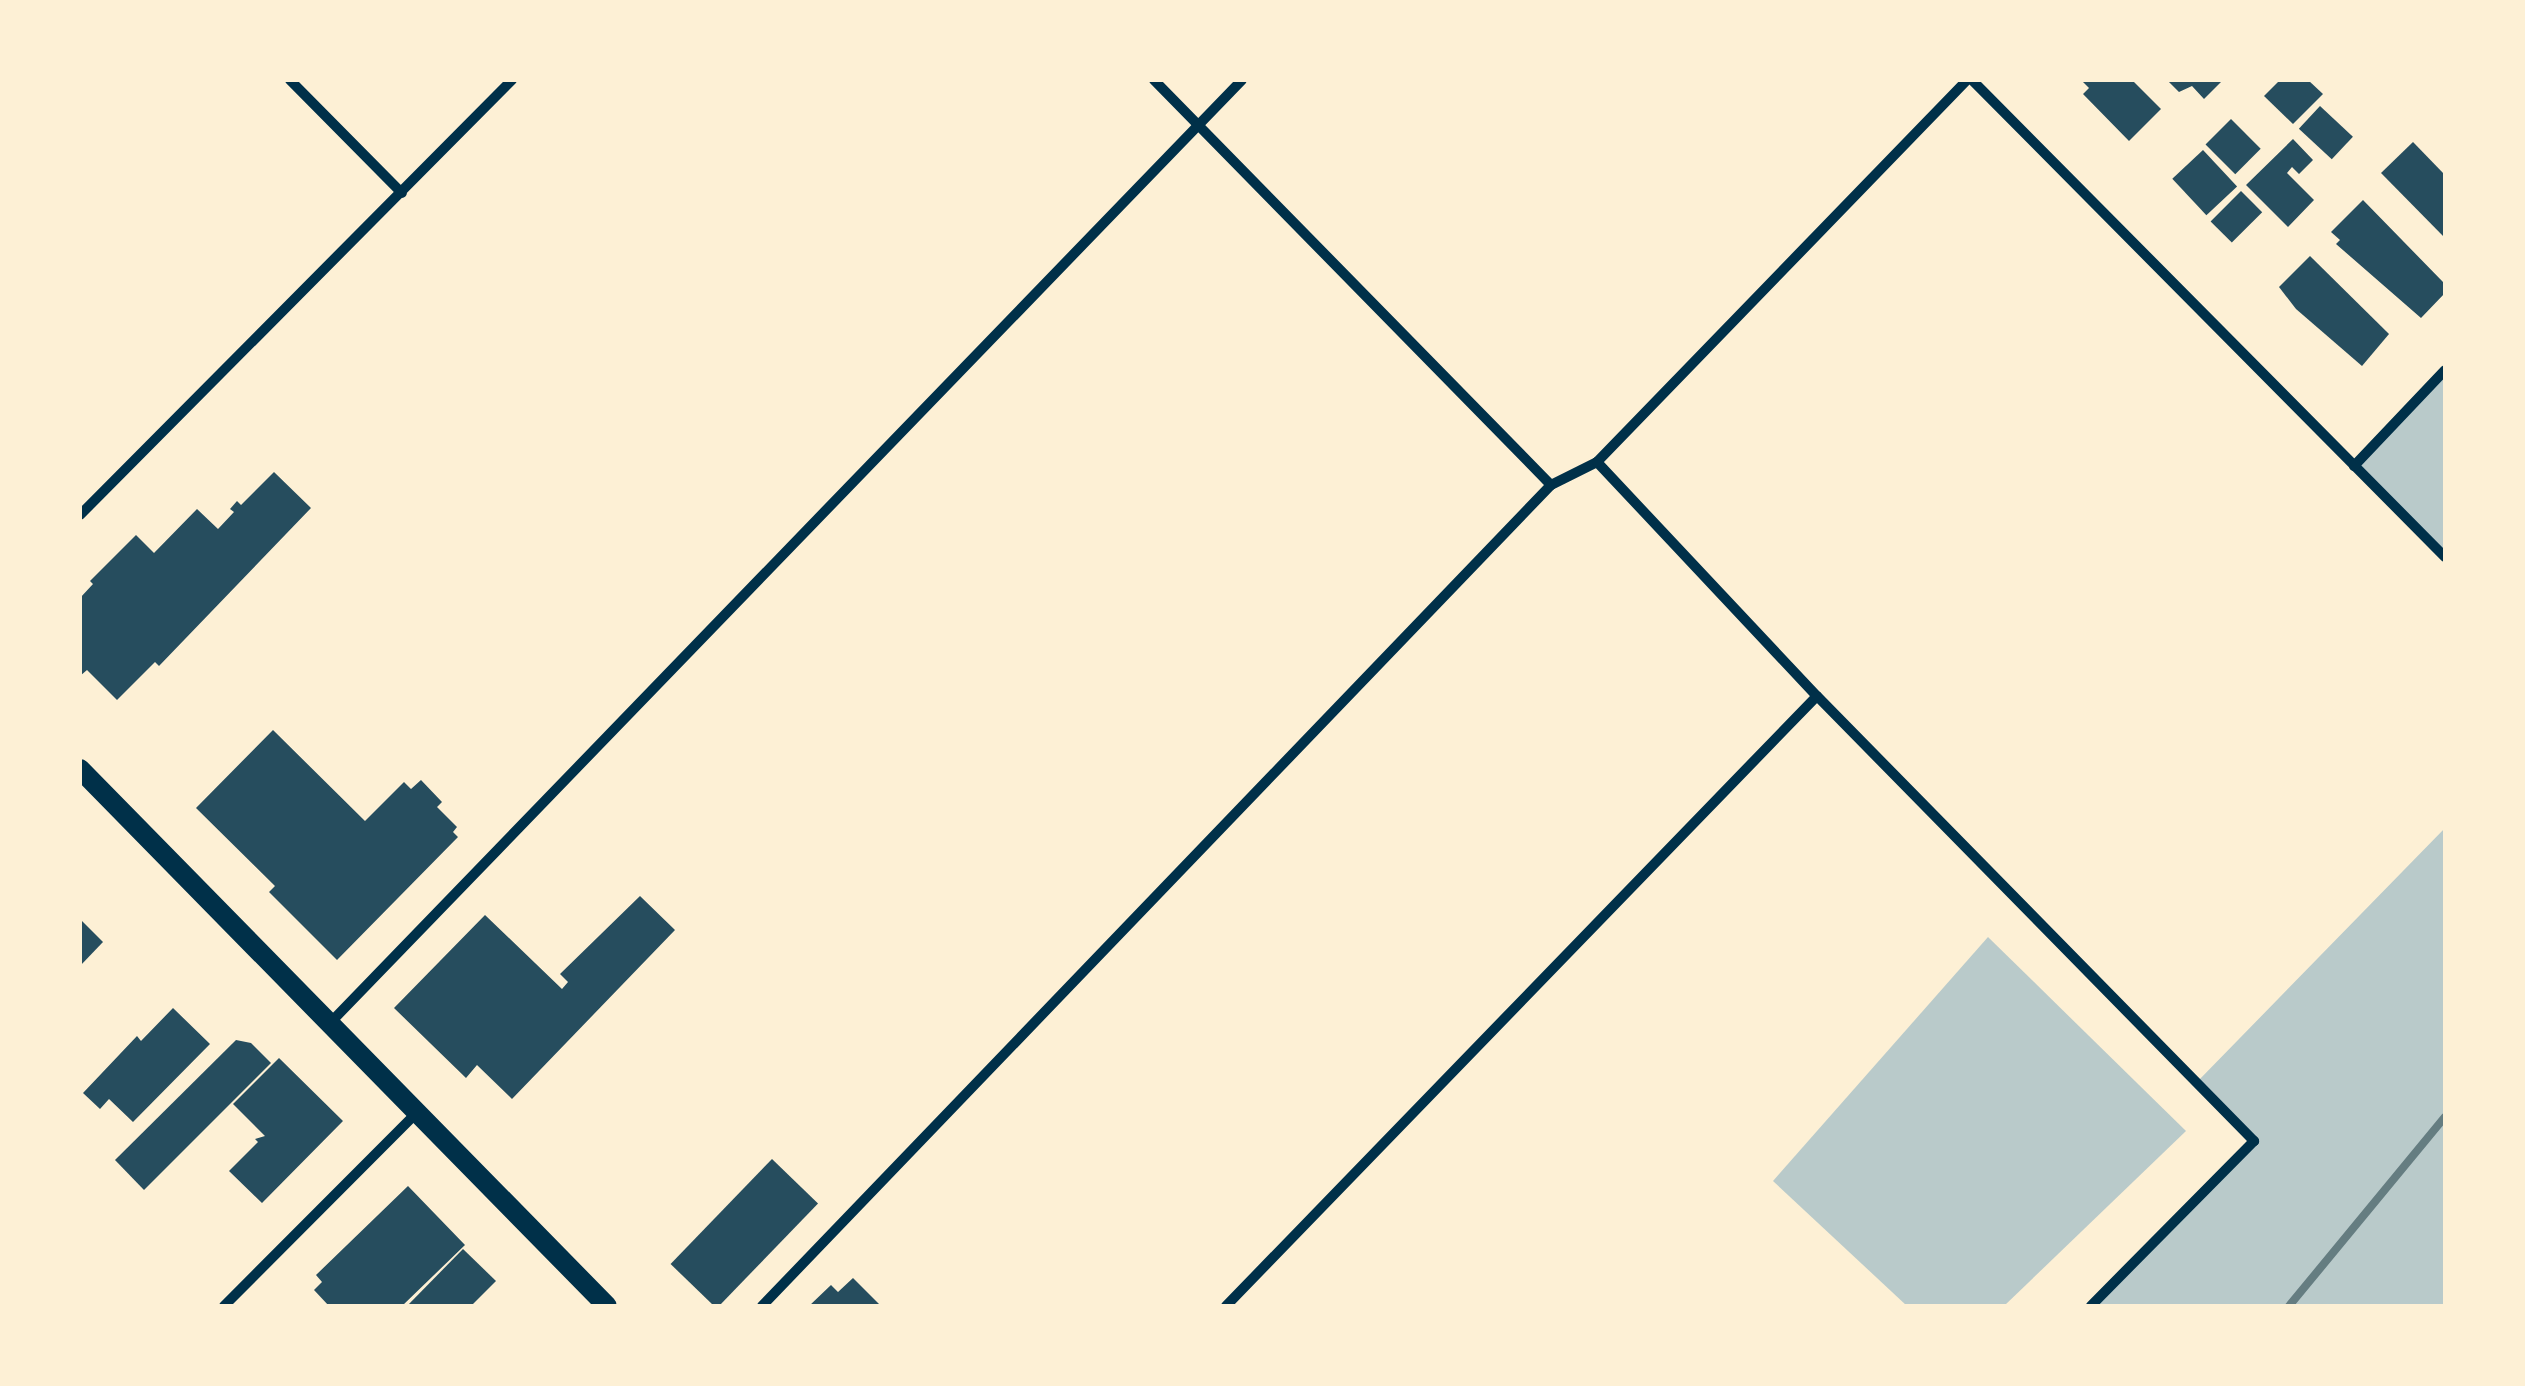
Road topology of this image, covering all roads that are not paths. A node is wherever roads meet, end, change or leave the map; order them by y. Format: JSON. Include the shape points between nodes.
{"nodes":[{"id":1,"x":290,"y":80,"type":"edge"},
{"id":2,"x":512,"y":80,"type":"edge"},
{"id":3,"x":1154,"y":80,"type":"edge"},
{"id":4,"x":1242,"y":80,"type":"edge"},
{"id":5,"x":1970,"y":80,"type":"edge"},
{"id":6,"x":1200,"y":124,"type":"junction"},
{"id":7,"x":402,"y":193,"type":"junction"},
{"id":8,"x":2445,"y":370,"type":"edge"},
{"id":9,"x":1597,"y":462,"type":"junction"},
{"id":10,"x":2354,"y":466,"type":"junction"},
{"id":11,"x":1551,"y":485,"type":"junction"},
{"id":12,"x":80,"y":515,"type":"edge"},
{"id":13,"x":2445,"y":557,"type":"edge"},
{"id":14,"x":1817,"y":696,"type":"junction"},
{"id":15,"x":80,"y":769,"type":"edge"},
{"id":16,"x":332,"y":1021,"type":"junction"},
{"id":17,"x":417,"y":1112,"type":"junction"},
{"id":18,"x":224,"y":1306,"type":"edge"},
{"id":19,"x":606,"y":1306,"type":"edge"},
{"id":20,"x":762,"y":1306,"type":"edge"},
{"id":21,"x":1226,"y":1306,"type":"edge"},
{"id":22,"x":2092,"y":1306,"type":"edge"}],
"edges":[{"from":1,"to":7,"type":"street"},
{"from":2,"to":7,"type":"street"},
{"from":3,"to":6,"type":"street"},
{"from":4,"to":6,"type":"street"},
{"from":5,"to":9,"type":"street"},
{"from":5,"to":10,"type":"street"},
{"from":6,"to":11,"type":"street"},
{"from":6,"to":16,"type":"street"},
{"from":7,"to":12,"type":"street"},
{"from":8,"to":10,"type":"street"},
{"from":9,"to":11,"type":"street"},
{"from":9,"to":14,"type":"street"},
{"from":10,"to":13,"type":"street"},
{"from":11,"to":20,"type":"street"},
{"from":14,"to":21,"type":"street"},
{"from":14,"to":22,"type":"street","via":[[2254,1141]]},
{"from":15,"to":16,"type":"main road"},
{"from":16,"to":17,"type":"main road"},
{"from":17,"to":18,"type":"street"},
{"from":17,"to":19,"type":"main road"}]}
